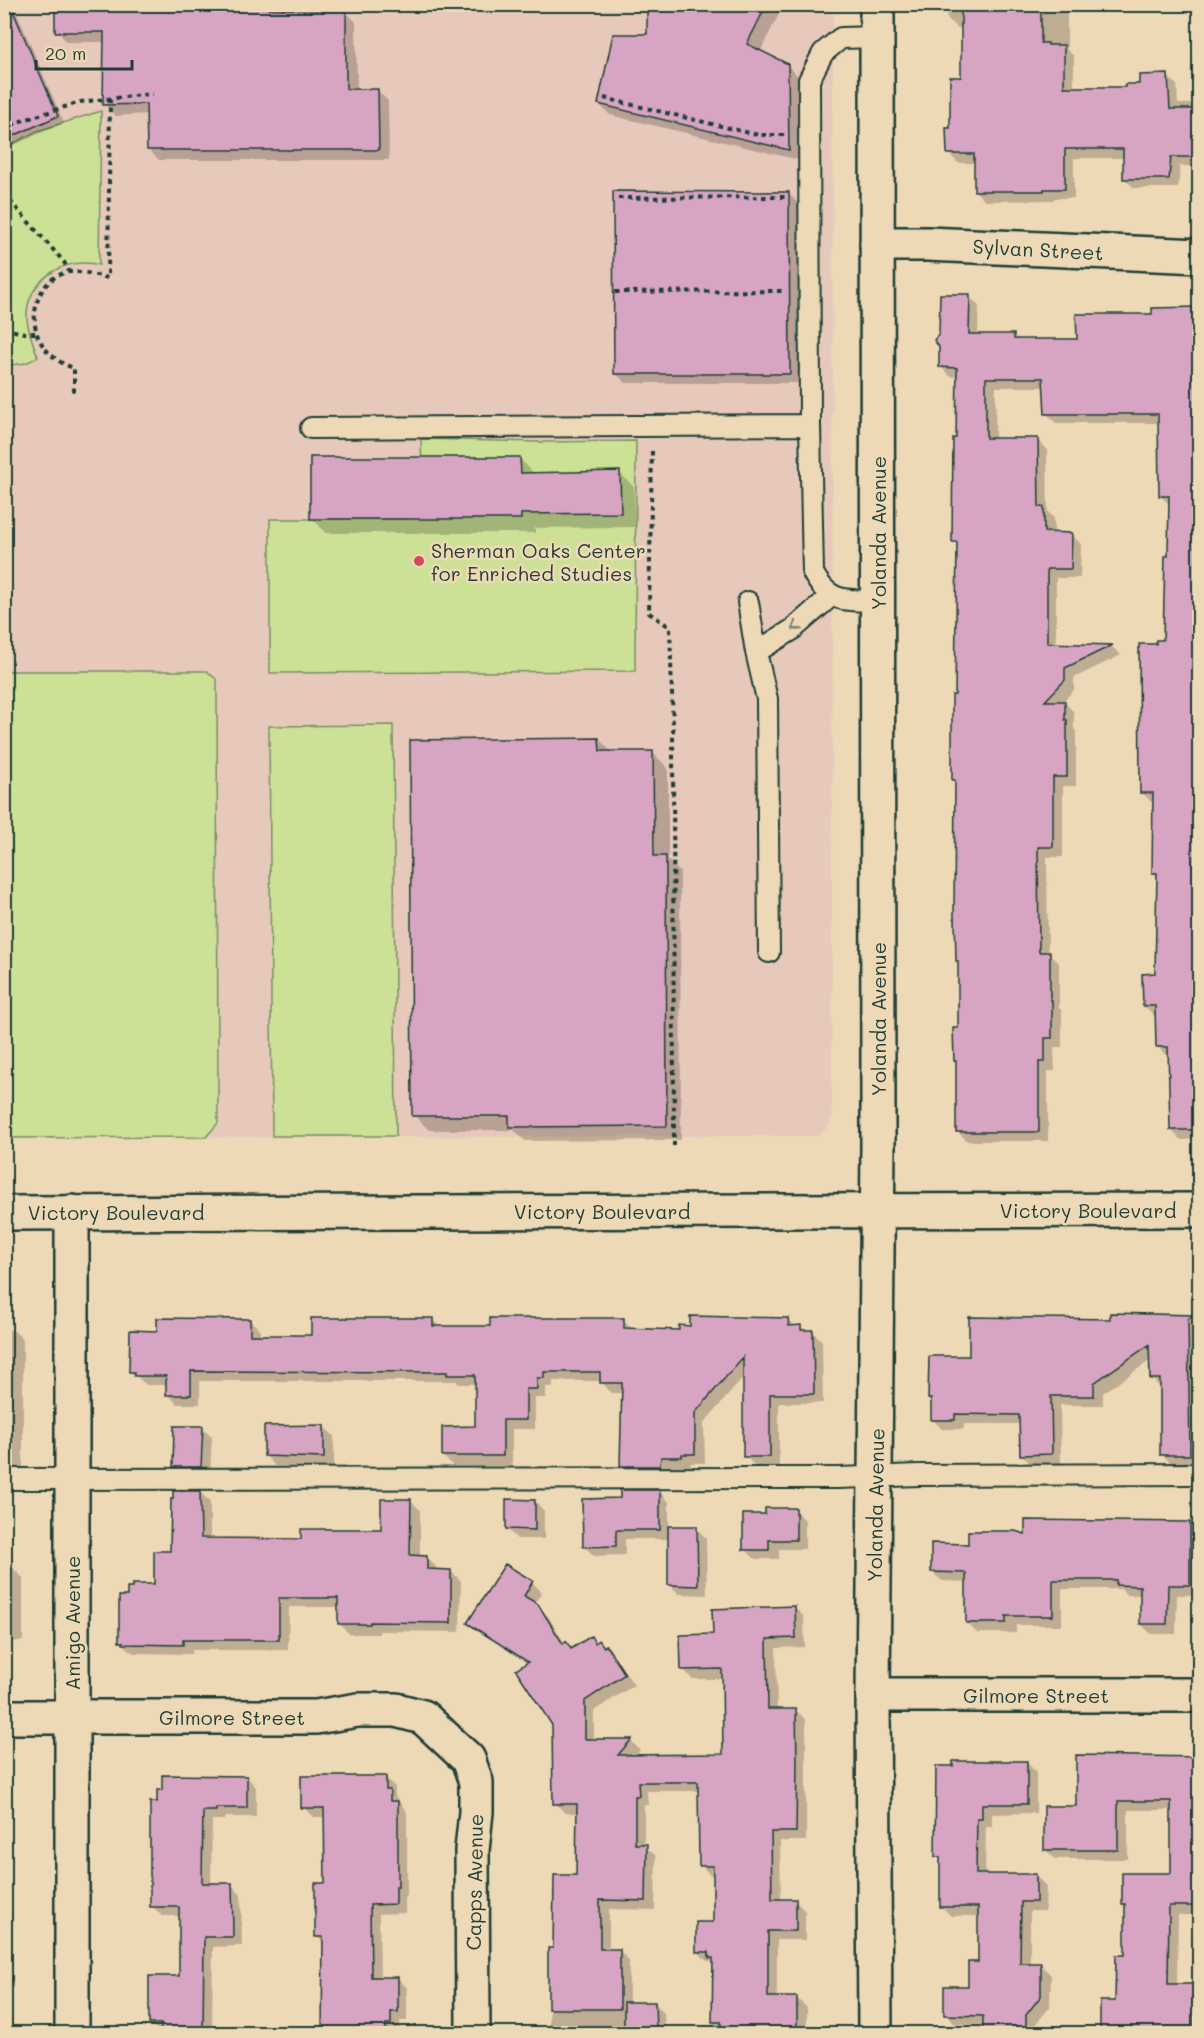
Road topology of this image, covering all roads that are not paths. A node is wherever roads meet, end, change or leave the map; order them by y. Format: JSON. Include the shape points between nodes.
{"nodes":[{"id":1,"x":877,"y":4,"type":"edge"},
{"id":2,"x":877,"y":37,"type":"junction"},
{"id":3,"x":877,"y":244,"type":"junction"},
{"id":4,"x":1200,"y":256,"type":"edge"},
{"id":5,"x":810,"y":425,"type":"junction"},
{"id":6,"x":311,"y":429,"type":"dead end"},
{"id":7,"x":831,"y":596,"type":"junction"},
{"id":8,"x":878,"y":601,"type":"junction"},
{"id":9,"x":748,"y":602,"type":"dead end"},
{"id":10,"x":756,"y":652,"type":"junction"},
{"id":11,"x":769,"y":952,"type":"dead end"},
{"id":12,"x":878,"y":1210,"type":"junction"},
{"id":13,"x":1200,"y":1210,"type":"edge"},
{"id":14,"x":4,"y":1212,"type":"edge"},
{"id":15,"x":72,"y":1212,"type":"junction"},
{"id":16,"x":1200,"y":1474,"type":"edge"},
{"id":17,"x":875,"y":1477,"type":"junction"},
{"id":18,"x":72,"y":1478,"type":"junction"},
{"id":19,"x":4,"y":1479,"type":"edge"},
{"id":20,"x":873,"y":1695,"type":"junction"},
{"id":21,"x":1200,"y":1695,"type":"edge"},
{"id":22,"x":4,"y":1717,"type":"edge"},
{"id":23,"x":71,"y":1717,"type":"junction"},
{"id":24,"x":449,"y":1740,"type":"joint"},
{"id":25,"x":72,"y":2034,"type":"edge"},
{"id":26,"x":473,"y":2034,"type":"edge"},
{"id":27,"x":875,"y":2034,"type":"edge"}],
"edges":[{"from":1,"to":2,"type":"street","name":"Yolanda Avenue"},
{"from":2,"to":3,"type":"street","name":"Yolanda Avenue"},
{"from":2,"to":5,"type":"lane","via":[[841,38],[823,53],[809,81]]},
{"from":3,"to":4,"type":"street","name":"Sylvan Street"},
{"from":3,"to":8,"type":"street","name":"Yolanda Avenue"},
{"from":5,"to":6,"type":"lane"},
{"from":5,"to":7,"type":"lane","via":[[813,573]]},
{"from":7,"to":8,"type":"lane"},
{"from":7,"to":10,"type":"lane","one_way":true,"via":[[792,630]]},
{"from":8,"to":12,"type":"street","name":"Yolanda Avenue"},
{"from":9,"to":10,"type":"lane"},
{"from":10,"to":11,"type":"lane","via":[[767,699]]},
{"from":12,"to":13,"type":"street","name":"Victory Boulevard"},
{"from":12,"to":15,"type":"street","name":"Victory Boulevard"},
{"from":12,"to":17,"type":"street","name":"Yolanda Avenue"},
{"from":14,"to":15,"type":"street","name":"Victory Boulevard"},
{"from":15,"to":18,"type":"street","name":"Amigo Avenue"},
{"from":16,"to":17,"type":"lane"},
{"from":17,"to":18,"type":"lane"},
{"from":17,"to":20,"type":"street","name":"Yolanda Avenue"},
{"from":18,"to":19,"type":"lane"},
{"from":18,"to":23,"type":"street","name":"Amigo Avenue"},
{"from":20,"to":21,"type":"street","name":"Gilmore Street"},
{"from":20,"to":27,"type":"street","name":"Yolanda Avenue"},
{"from":22,"to":23,"type":"street","name":"Gilmore Street"},
{"from":23,"to":24,"type":"street","name":"Gilmore Street","via":[[316,1717],[358,1710],[396,1710],[423,1717]]},
{"from":23,"to":25,"type":"street","name":"Amigo Avenue"},
{"from":24,"to":26,"type":"street","name":"Capps Avenue","via":[[468,1759],[476,1782],[472,1850]]}]}
